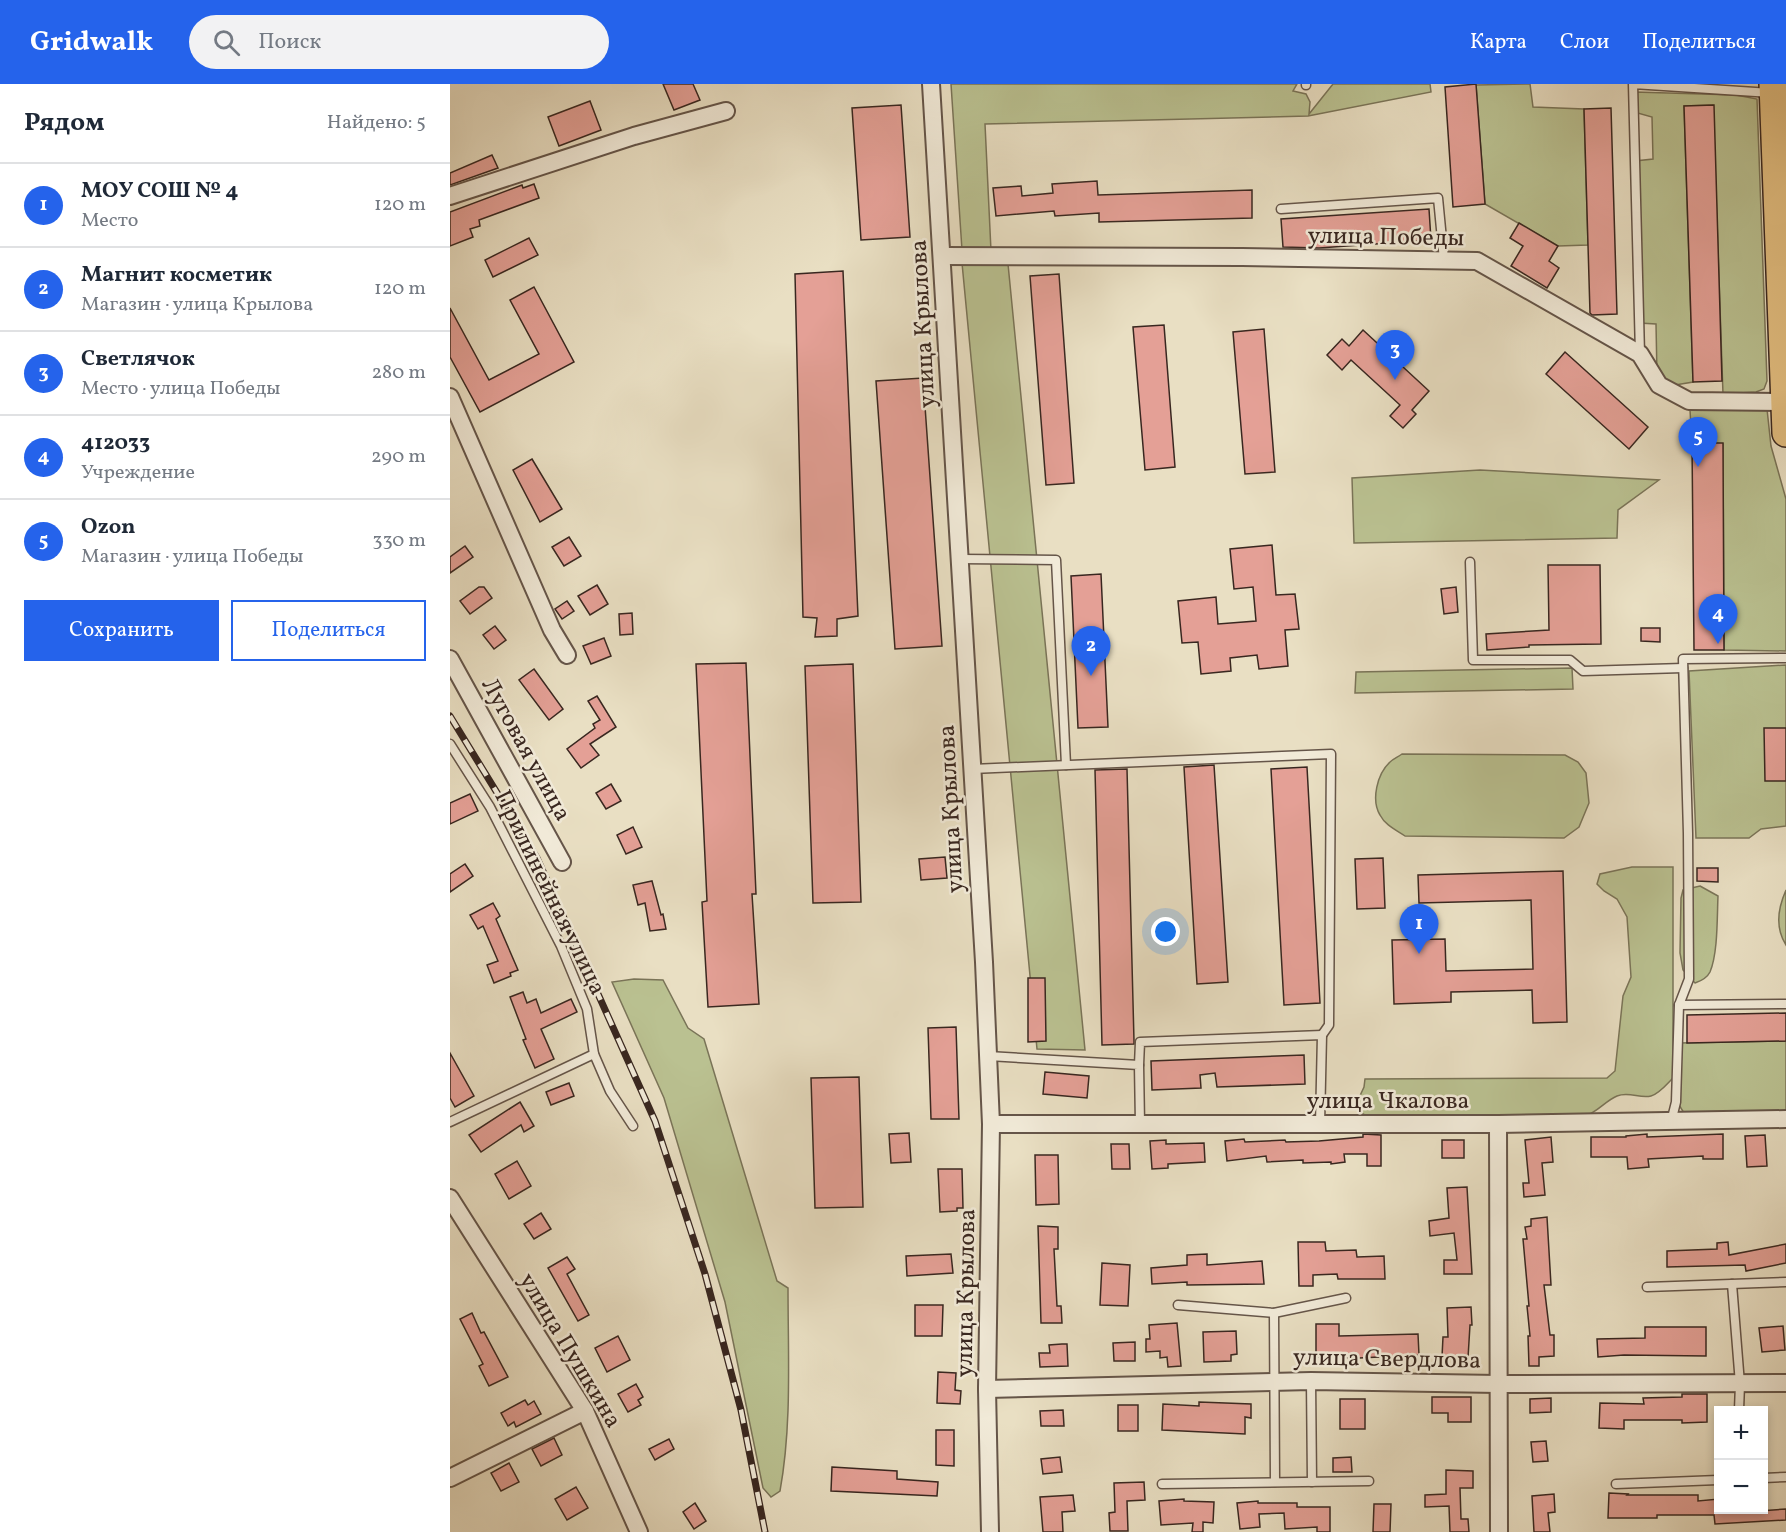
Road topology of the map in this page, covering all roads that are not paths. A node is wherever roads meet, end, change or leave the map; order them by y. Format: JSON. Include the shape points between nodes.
{"nodes":[{"id":1,"x":932,"y":84,"type":"edge"},
{"id":2,"x":1631,"y":84,"type":"edge"},
{"id":3,"x":1773,"y":88,"type":"edge"},
{"id":4,"x":726,"y":111,"type":"dead end"},
{"id":5,"x":450,"y":196,"type":"edge"},
{"id":6,"x":1281,"y":209,"type":"dead end"},
{"id":7,"x":942,"y":256,"type":"junction"},
{"id":8,"x":1444,"y":260,"type":"junction"},
{"id":9,"x":1640,"y":354,"type":"junction"},
{"id":10,"x":1785,"y":360,"type":"edge"},
{"id":11,"x":450,"y":397,"type":"edge"},
{"id":12,"x":1784,"y":402,"type":"junction"},
{"id":13,"x":1786,"y":433,"type":"edge"},
{"id":14,"x":960,"y":559,"type":"junction"},
{"id":15,"x":1470,"y":562,"type":"dead end"},
{"id":16,"x":567,"y":654,"type":"dead end"},
{"id":17,"x":1786,"y":658,"type":"edge"},
{"id":18,"x":450,"y":659,"type":"edge"},
{"id":19,"x":1683,"y":668,"type":"junction"},
{"id":20,"x":450,"y":744,"type":"edge"},
{"id":21,"x":1066,"y":765,"type":"junction"},
{"id":22,"x":972,"y":769,"type":"junction"},
{"id":23,"x":562,"y":862,"type":"dead end"},
{"id":24,"x":1786,"y":1004,"type":"edge"},
{"id":25,"x":1678,"y":1005,"type":"junction"},
{"id":26,"x":1322,"y":1035,"type":"junction"},
{"id":27,"x":594,"y":1054,"type":"junction"},
{"id":28,"x":988,"y":1056,"type":"junction"},
{"id":29,"x":1139,"y":1065,"type":"junction"},
{"id":30,"x":1786,"y":1119,"type":"edge"},
{"id":31,"x":450,"y":1122,"type":"edge"},
{"id":32,"x":1671,"y":1122,"type":"junction"},
{"id":33,"x":991,"y":1124,"type":"junction"},
{"id":34,"x":1140,"y":1124,"type":"junction"},
{"id":35,"x":1320,"y":1124,"type":"junction"},
{"id":36,"x":1498,"y":1124,"type":"junction"},
{"id":37,"x":633,"y":1126,"type":"dead end"},
{"id":38,"x":450,"y":1198,"type":"edge"},
{"id":39,"x":1786,"y":1282,"type":"edge"},
{"id":40,"x":1731,"y":1284,"type":"junction"},
{"id":41,"x":1647,"y":1287,"type":"dead end"},
{"id":42,"x":1346,"y":1298,"type":"dead end"},
{"id":43,"x":1178,"y":1305,"type":"dead end"},
{"id":44,"x":1274,"y":1313,"type":"junction"},
{"id":45,"x":1275,"y":1381,"type":"junction"},
{"id":46,"x":1311,"y":1381,"type":"junction"},
{"id":47,"x":1786,"y":1383,"type":"edge"},
{"id":48,"x":1498,"y":1384,"type":"junction"},
{"id":49,"x":1740,"y":1384,"type":"junction"},
{"id":50,"x":987,"y":1389,"type":"junction"},
{"id":51,"x":1739,"y":1406,"type":"edge"},
{"id":52,"x":585,"y":1411,"type":"junction"},
{"id":53,"x":1786,"y":1477,"type":"edge"},
{"id":54,"x":450,"y":1478,"type":"edge"},
{"id":55,"x":1768,"y":1478,"type":"edge"},
{"id":56,"x":1714,"y":1480,"type":"edge"},
{"id":57,"x":1369,"y":1481,"type":"dead end"},
{"id":58,"x":1275,"y":1482,"type":"junction"},
{"id":59,"x":1312,"y":1482,"type":"junction"},
{"id":60,"x":1162,"y":1484,"type":"dead end"},
{"id":61,"x":1616,"y":1484,"type":"dead end"},
{"id":62,"x":639,"y":1532,"type":"edge"},
{"id":63,"x":990,"y":1532,"type":"edge"},
{"id":64,"x":1499,"y":1532,"type":"edge"}],
"edges":[{"from":1,"to":7,"type":"street","name":"улица Крылова"},
{"from":2,"to":3,"type":"lane"},
{"from":2,"to":9,"type":"lane"},
{"from":3,"to":10,"type":"main road"},
{"from":4,"to":5,"type":"street","via":[[634,136]]},
{"from":6,"to":8,"type":"lane","via":[[1438,198]]},
{"from":7,"to":8,"type":"street","name":"улица Победы"},
{"from":7,"to":14,"type":"street","name":"улица Крылова"},
{"from":8,"to":9,"type":"street","name":"улица Победы","via":[[1477,261]]},
{"from":9,"to":12,"type":"street","name":"улица Победы","via":[[1659,385],[1689,401]]},
{"from":10,"to":12,"type":"main road"},
{"from":11,"to":16,"type":"street","via":[[552,630]]},
{"from":12,"to":13,"type":"main road"},
{"from":14,"to":21,"type":"lane","via":[[1056,560]]},
{"from":14,"to":22,"type":"street","name":"улица Крылова"},
{"from":15,"to":19,"type":"lane","via":[[1473,660],[1569,660],[1583,671]]},
{"from":17,"to":19,"type":"lane","via":[[1683,659]]},
{"from":18,"to":23,"type":"street","name":"Луговая улица"},
{"from":19,"to":25,"type":"lane","via":[[1689,979]]},
{"from":20,"to":27,"type":"lane","name":"Прилинейная улица","via":[[490,807],[561,946],[587,1009]]},
{"from":21,"to":22,"type":"lane"},
{"from":21,"to":26,"type":"lane","via":[[1331,754],[1329,1025]]},
{"from":22,"to":28,"type":"street","name":"улица Крылова"},
{"from":24,"to":25,"type":"lane"},
{"from":25,"to":32,"type":"lane","via":[[1676,1102]]},
{"from":26,"to":29,"type":"lane","via":[[1140,1042]]},
{"from":26,"to":35,"type":"lane"},
{"from":27,"to":31,"type":"lane"},
{"from":27,"to":37,"type":"lane","name":"Прилинейная улица","via":[[610,1091]]},
{"from":28,"to":29,"type":"lane"},
{"from":28,"to":33,"type":"street","name":"улица Крылова"},
{"from":29,"to":34,"type":"lane"},
{"from":30,"to":32,"type":"street","name":"улица Чкалова"},
{"from":32,"to":36,"type":"street","name":"улица Чкалова"},
{"from":33,"to":34,"type":"street","name":"улица Чкалова"},
{"from":33,"to":50,"type":"street","name":"улица Крылова"},
{"from":34,"to":35,"type":"street","name":"улица Чкалова"},
{"from":35,"to":36,"type":"street","name":"улица Чкалова"},
{"from":36,"to":48,"type":"street"},
{"from":38,"to":52,"type":"street","name":"улица Пушкина"},
{"from":39,"to":40,"type":"lane"},
{"from":40,"to":41,"type":"lane"},
{"from":40,"to":49,"type":"lane"},
{"from":42,"to":44,"type":"lane"},
{"from":43,"to":44,"type":"lane"},
{"from":44,"to":45,"type":"lane"},
{"from":45,"to":46,"type":"street","name":"улица Свердлова"},
{"from":45,"to":50,"type":"street","name":"улица Свердлова"},
{"from":45,"to":58,"type":"lane"},
{"from":46,"to":48,"type":"street","name":"улица Свердлова"},
{"from":46,"to":59,"type":"lane"},
{"from":47,"to":49,"type":"street","name":"улица Свердлова"},
{"from":48,"to":49,"type":"street","name":"улица Свердлова"},
{"from":48,"to":64,"type":"street"},
{"from":49,"to":51,"type":"lane"},
{"from":50,"to":63,"type":"street","name":"улица Крылова"},
{"from":52,"to":54,"type":"street"},
{"from":52,"to":62,"type":"street","name":"улица Пушкина"},
{"from":53,"to":55,"type":"lane"},
{"from":56,"to":61,"type":"lane"},
{"from":57,"to":59,"type":"lane"},
{"from":58,"to":59,"type":"lane"},
{"from":58,"to":60,"type":"lane"}]}
